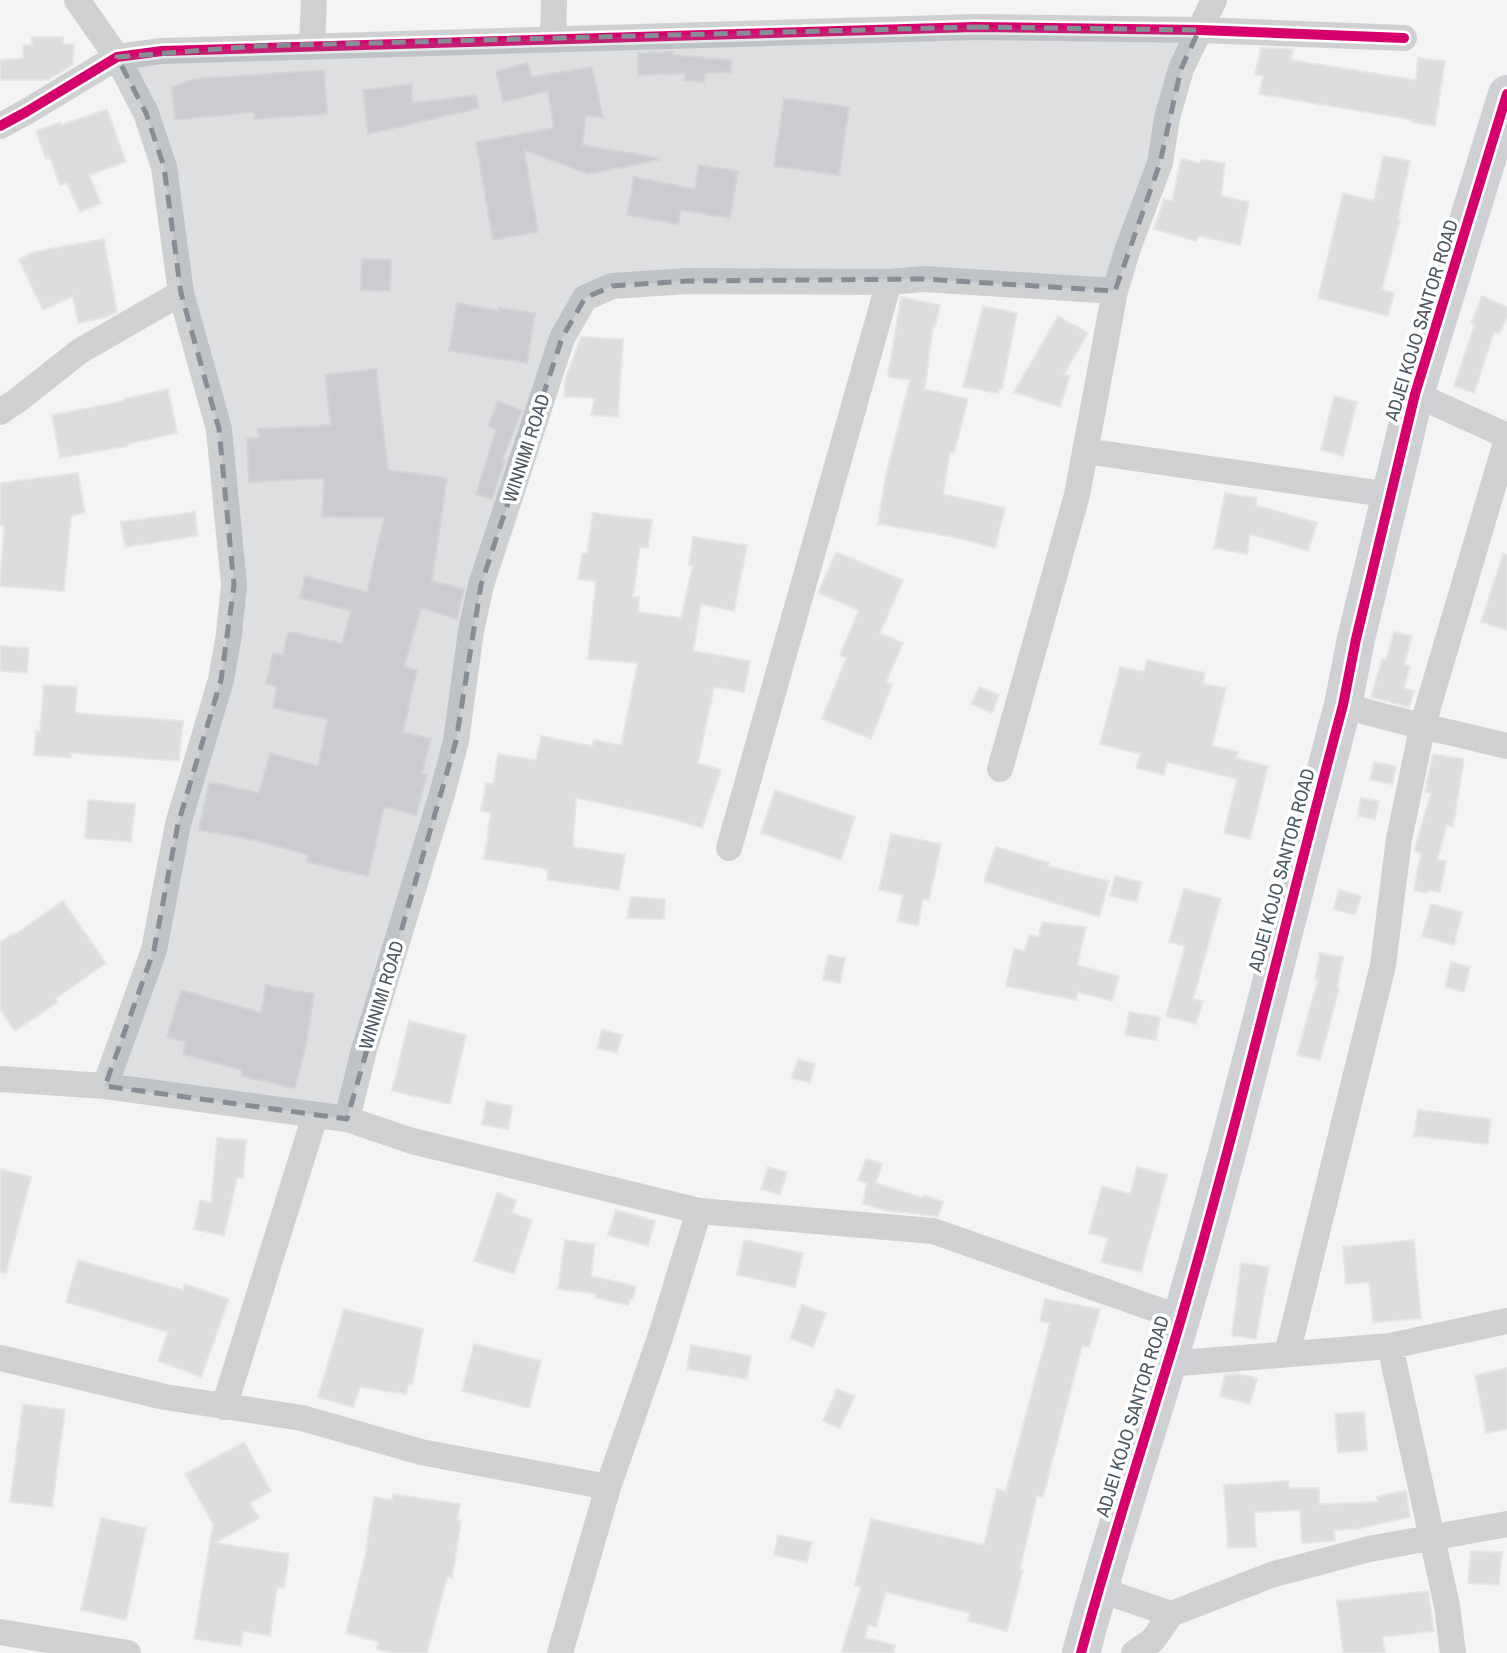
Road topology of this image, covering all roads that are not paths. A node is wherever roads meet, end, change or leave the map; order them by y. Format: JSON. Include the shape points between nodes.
{"nodes":[{"id":1,"x":76,"y":0,"type":"edge"},
{"id":2,"x":314,"y":0,"type":"edge"},
{"id":3,"x":554,"y":0,"type":"edge"},
{"id":4,"x":1214,"y":0,"type":"edge"},
{"id":5,"x":1199,"y":30,"type":"junction"},
{"id":6,"x":1404,"y":38,"type":"dead end"},
{"id":7,"x":553,"y":40,"type":"junction"},
{"id":8,"x":312,"y":45,"type":"junction"},
{"id":9,"x":117,"y":57,"type":"junction"},
{"id":10,"x":1507,"y":94,"type":"edge"},
{"id":11,"x":0,"y":126,"type":"edge"},
{"id":12,"x":889,"y":282,"type":"junction"},
{"id":13,"x":1115,"y":291,"type":"junction"},
{"id":14,"x":181,"y":293,"type":"junction"},
{"id":15,"x":1415,"y":394,"type":"junction"},
{"id":16,"x":0,"y":412,"type":"edge"},
{"id":17,"x":1507,"y":437,"type":"edge"},
{"id":18,"x":1085,"y":451,"type":"junction"},
{"id":19,"x":1391,"y":495,"type":"junction"},
{"id":20,"x":1343,"y":705,"type":"junction"},
{"id":21,"x":1423,"y":724,"type":"junction"},
{"id":22,"x":1507,"y":746,"type":"edge"},
{"id":23,"x":1000,"y":769,"type":"dead end"},
{"id":24,"x":729,"y":848,"type":"dead end"},
{"id":25,"x":0,"y":1079,"type":"edge"},
{"id":26,"x":105,"y":1086,"type":"junction"},
{"id":27,"x":315,"y":1116,"type":"junction"},
{"id":28,"x":347,"y":1119,"type":"junction"},
{"id":29,"x":699,"y":1211,"type":"junction"},
{"id":30,"x":1181,"y":1318,"type":"junction"},
{"id":31,"x":1507,"y":1321,"type":"edge"},
{"id":32,"x":1390,"y":1346,"type":"junction"},
{"id":33,"x":1287,"y":1354,"type":"junction"},
{"id":34,"x":0,"y":1358,"type":"edge"},
{"id":35,"x":1167,"y":1364,"type":"junction"},
{"id":36,"x":224,"y":1407,"type":"junction"},
{"id":37,"x":608,"y":1486,"type":"junction"},
{"id":38,"x":1507,"y":1524,"type":"edge"},
{"id":39,"x":1432,"y":1538,"type":"junction"},
{"id":40,"x":1098,"y":1589,"type":"junction"},
{"id":41,"x":1171,"y":1614,"type":"junction"},
{"id":42,"x":0,"y":1632,"type":"edge"},
{"id":43,"x":128,"y":1653,"type":"edge"},
{"id":44,"x":560,"y":1653,"type":"edge"},
{"id":45,"x":1081,"y":1653,"type":"edge"},
{"id":46,"x":1134,"y":1653,"type":"edge"},
{"id":47,"x":1453,"y":1653,"type":"edge"}],
"edges":[{"from":1,"to":9,"type":"street"},
{"from":2,"to":8,"type":"street"},
{"from":3,"to":7,"type":"street"},
{"from":4,"to":5,"type":"street"},
{"from":5,"to":6,"type":"street"},
{"from":5,"to":7,"type":"street","via":[[975,27]]},
{"from":5,"to":13,"type":"street","via":[[1181,69],[1160,163]]},
{"from":7,"to":8,"type":"street"},
{"from":8,"to":9,"type":"street"},
{"from":9,"to":11,"type":"street"},
{"from":9,"to":14,"type":"street","via":[[146,113],[164,167]]},
{"from":10,"to":15,"type":"street","name":"ADJEI KOJO SANTOR ROAD"},
{"from":12,"to":13,"type":"street","name":"WINNIMI ROAD","via":[[936,280]]},
{"from":12,"to":24,"type":"street"},
{"from":12,"to":28,"type":"street","name":"WINNIMI ROAD","via":[[687,281],[612,286],[585,298],[562,338],[481,585],[456,741]]},
{"from":13,"to":18,"type":"street"},
{"from":14,"to":16,"type":"street","via":[[80,351]]},
{"from":14,"to":26,"type":"street","via":[[219,429],[234,585],[221,680],[178,824],[154,950]]},
{"from":15,"to":17,"type":"street"},
{"from":15,"to":19,"type":"street","name":"ADJEI KOJO SANTOR ROAD"},
{"from":17,"to":21,"type":"street"},
{"from":18,"to":19,"type":"street"},
{"from":18,"to":23,"type":"street","via":[[1077,495]]},
{"from":19,"to":20,"type":"street","name":"ADJEI KOJO SANTOR ROAD"},
{"from":20,"to":21,"type":"street","via":[[1394,721]]},
{"from":20,"to":30,"type":"street","name":"ADJEI KOJO SANTOR ROAD"},
{"from":21,"to":22,"type":"street"},
{"from":21,"to":33,"type":"street","via":[[1399,839],[1382,965]]},
{"from":25,"to":26,"type":"street"},
{"from":26,"to":27,"type":"street"},
{"from":27,"to":28,"type":"street"},
{"from":27,"to":36,"type":"street"},
{"from":28,"to":29,"type":"street","via":[[412,1141]]},
{"from":29,"to":30,"type":"street","via":[[933,1231]]},
{"from":29,"to":37,"type":"street"},
{"from":30,"to":35,"type":"street","name":"ADJEI KOJO SANTOR ROAD"},
{"from":31,"to":32,"type":"street"},
{"from":32,"to":33,"type":"street"},
{"from":32,"to":39,"type":"street"},
{"from":33,"to":35,"type":"street"},
{"from":34,"to":36,"type":"street"},
{"from":35,"to":40,"type":"street","name":"ADJEI KOJO SANTOR ROAD"},
{"from":36,"to":37,"type":"street","via":[[302,1418],[421,1452]]},
{"from":37,"to":44,"type":"street"},
{"from":38,"to":39,"type":"street"},
{"from":39,"to":41,"type":"street","via":[[1271,1575]]},
{"from":39,"to":47,"type":"street"},
{"from":40,"to":41,"type":"street"},
{"from":40,"to":45,"type":"street","name":"ADJEI KOJO SANTOR ROAD"},
{"from":41,"to":46,"type":"street","via":[[1153,1640]]},
{"from":42,"to":43,"type":"street"}]}
